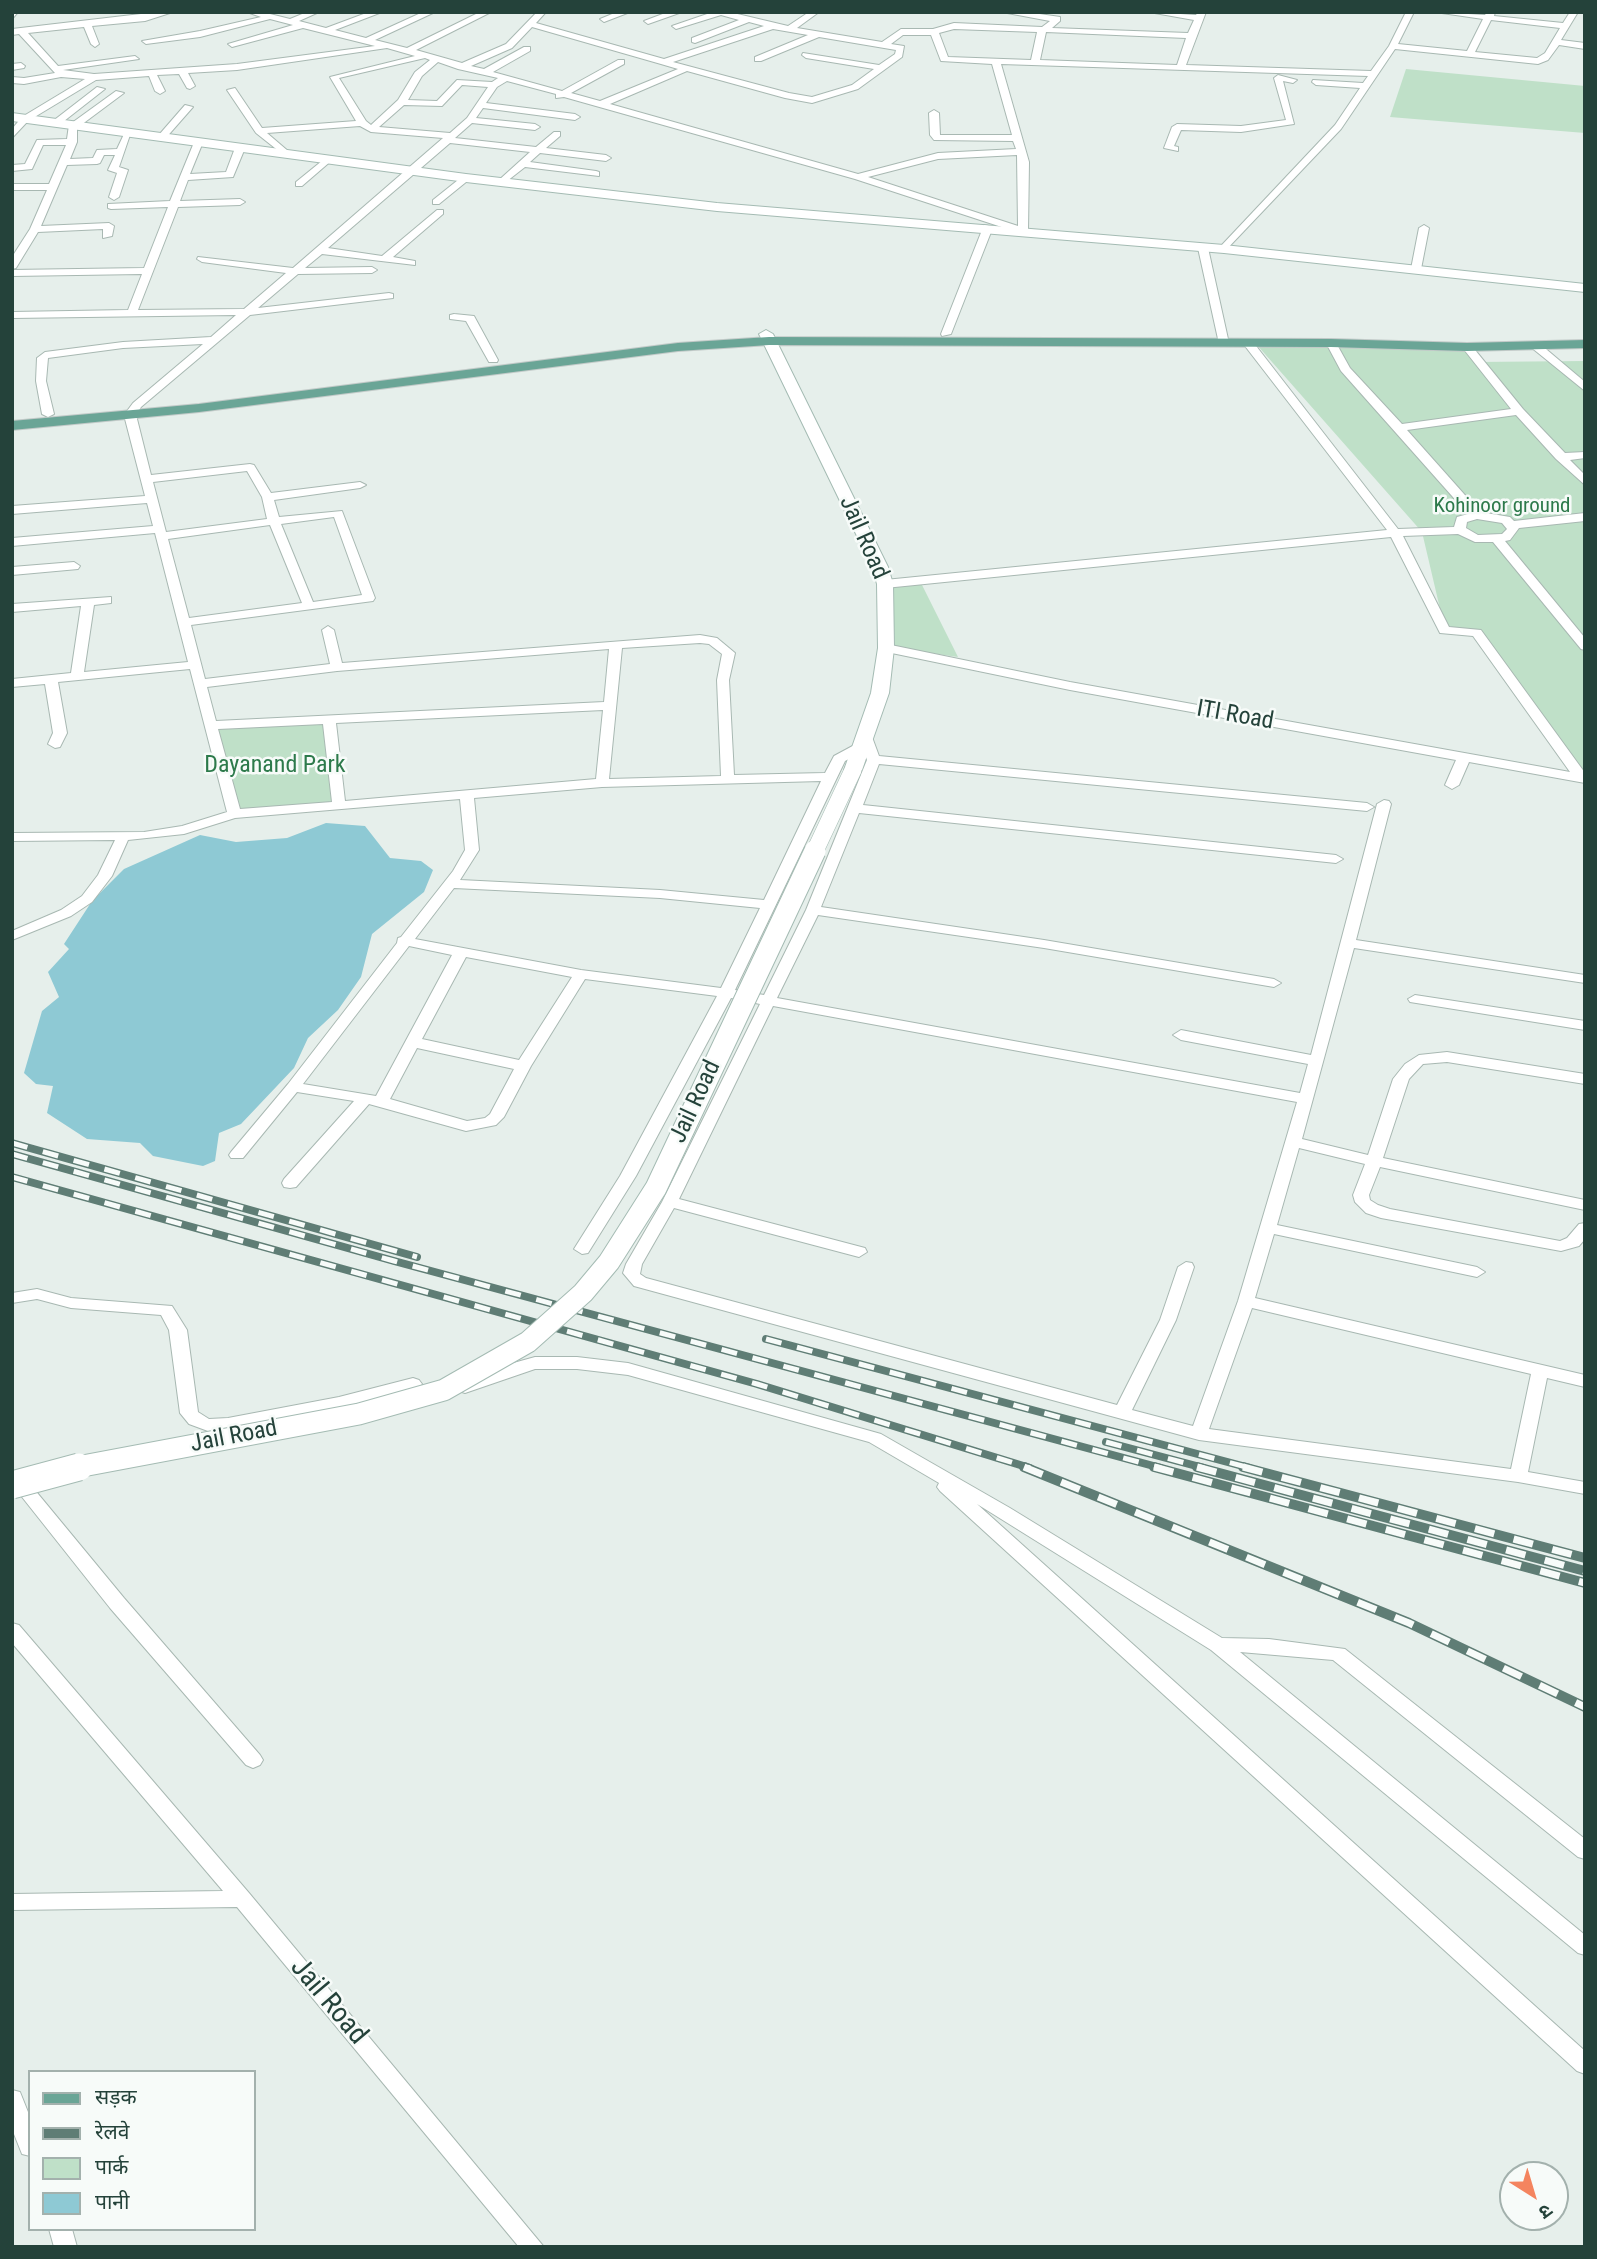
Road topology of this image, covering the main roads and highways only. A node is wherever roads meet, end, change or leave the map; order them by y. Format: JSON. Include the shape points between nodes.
{"nodes":[{"id":1,"x":767,"y":337,"type":"junction"},
{"id":2,"x":1249,"y":344,"type":"junction"},
{"id":3,"x":1585,"y":344,"type":"edge"},
{"id":4,"x":1535,"y":346,"type":"junction"},
{"id":5,"x":1585,"y":351,"type":"edge"},
{"id":6,"x":134,"y":410,"type":"junction"},
{"id":7,"x":12,"y":417,"type":"edge"},
{"id":8,"x":12,"y":426,"type":"edge"}],
"edges":[{"from":1,"to":2,"type":"main road"},
{"from":1,"to":2,"type":"main road","via":[[946,334],[1223,339]]},
{"from":1,"to":6,"type":"main road"},
{"from":1,"to":6,"type":"main road","via":[[620,343]]},
{"from":2,"to":4,"type":"main road"},
{"from":3,"to":4,"type":"main road"},
{"from":4,"to":5,"type":"main road"},
{"from":6,"to":7,"type":"main road"},
{"from":6,"to":8,"type":"main road"}]}
